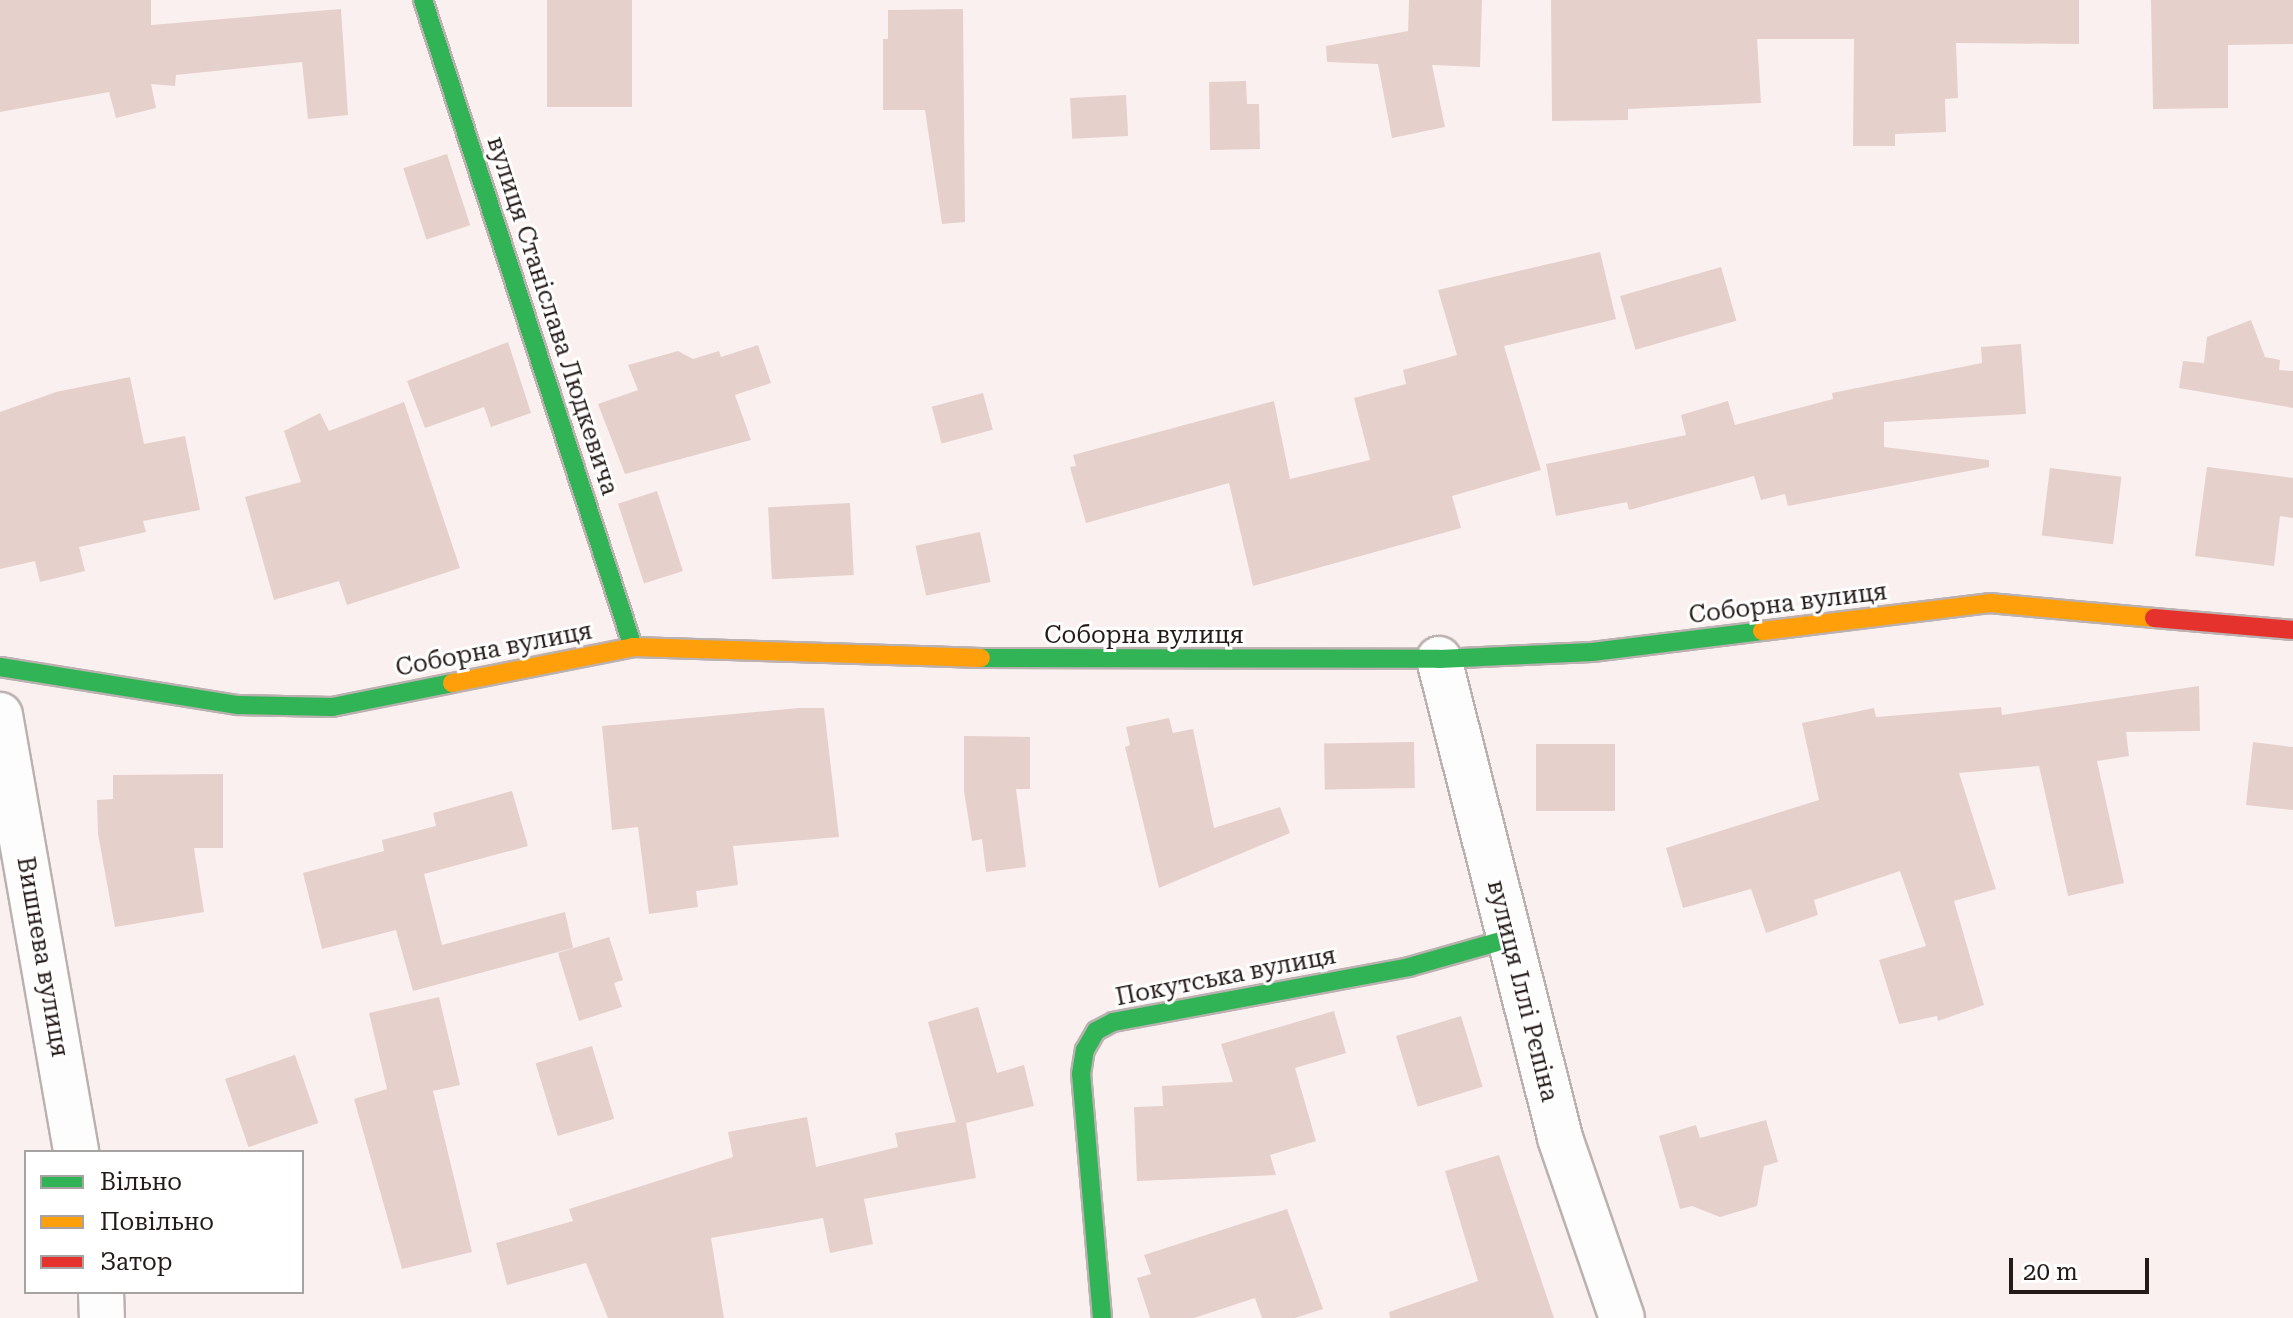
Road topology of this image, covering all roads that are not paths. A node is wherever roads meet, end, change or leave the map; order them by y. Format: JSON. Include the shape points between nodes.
{"nodes":[{"id":1,"x":423,"y":0,"type":"edge"},
{"id":2,"x":2293,"y":630,"type":"edge"},
{"id":3,"x":633,"y":647,"type":"junction"},
{"id":4,"x":1439,"y":659,"type":"junction"},
{"id":5,"x":0,"y":667,"type":"edge"},
{"id":6,"x":0,"y":715,"type":"edge"},
{"id":7,"x":1508,"y":939,"type":"junction"},
{"id":8,"x":76,"y":1150,"type":"edge"},
{"id":9,"x":101,"y":1294,"type":"edge"},
{"id":10,"x":102,"y":1318,"type":"edge"},
{"id":11,"x":1102,"y":1318,"type":"edge"},
{"id":12,"x":1622,"y":1318,"type":"edge"}],
"edges":[{"from":1,"to":3,"type":"street","name":"вулиця Станіслава Людкевича"},
{"from":2,"to":4,"type":"street","name":"Соборна вулиця","via":[[1989,603],[1592,652]]},
{"from":3,"to":4,"type":"street","name":"Соборна вулиця","via":[[1027,659]]},
{"from":3,"to":5,"type":"street","name":"Соборна вулиця","via":[[332,707],[238,705]]},
{"from":4,"to":7,"type":"street","name":"вулиця Іллі Рєпіна"},
{"from":6,"to":8,"type":"street","name":"Вишнева вулиця"},
{"from":7,"to":11,"type":"street","name":"Покутська вулиця","via":[[1409,967],[1113,1022],[1096,1031],[1085,1050],[1081,1074]]},
{"from":7,"to":12,"type":"street","name":"вулиця Іллі Рєпіна","via":[[1560,1138]]},
{"from":9,"to":10,"type":"street"}]}
